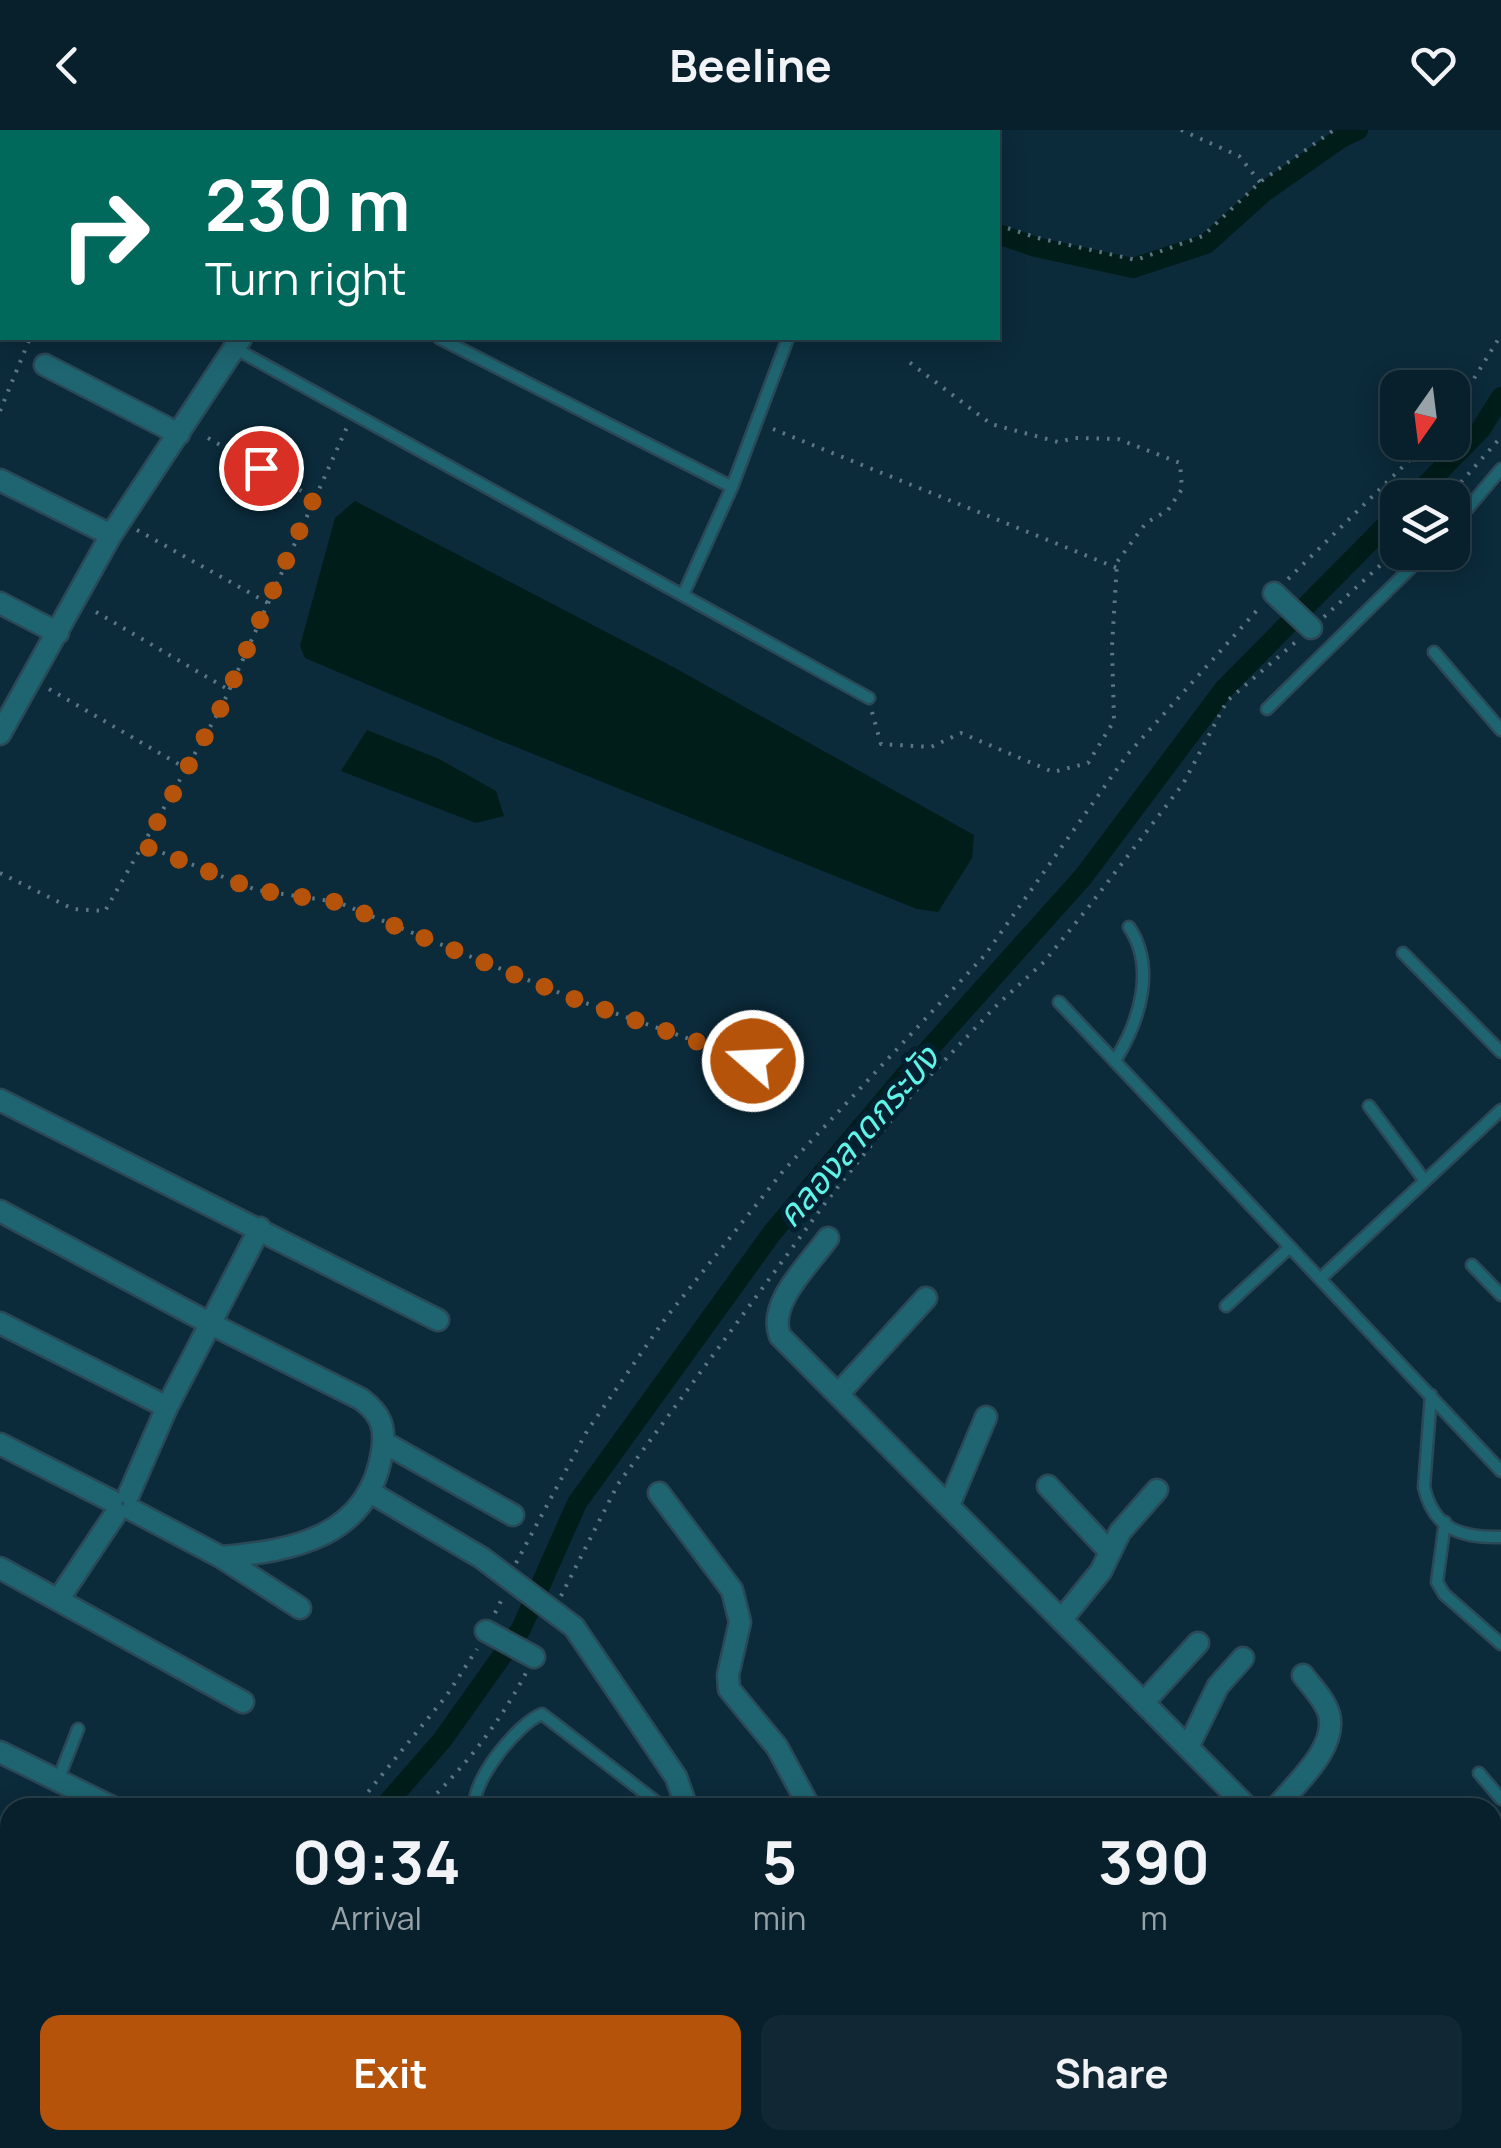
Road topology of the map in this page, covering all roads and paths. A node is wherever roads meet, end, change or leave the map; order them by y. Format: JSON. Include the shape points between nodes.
{"nodes":[{"id":1,"x":1181,"y":130,"type":"edge"},
{"id":2,"x":1334,"y":130,"type":"edge"},
{"id":3,"x":1260,"y":182,"type":"junction"},
{"id":4,"x":1000,"y":226,"type":"edge"},
{"id":5,"x":1501,"y":334,"type":"edge"},
{"id":6,"x":29,"y":340,"type":"edge"},
{"id":7,"x":443,"y":340,"type":"edge"},
{"id":8,"x":787,"y":340,"type":"edge"},
{"id":9,"x":238,"y":343,"type":"edge"},
{"id":10,"x":909,"y":362,"type":"dead end"},
{"id":11,"x":45,"y":365,"type":"dead end"},
{"id":12,"x":1470,"y":385,"type":"edge"},
{"id":13,"x":0,"y":411,"type":"edge"},
{"id":14,"x":352,"y":414,"type":"junction"},
{"id":15,"x":773,"y":429,"type":"dead end"},
{"id":16,"x":179,"y":434,"type":"junction"},
{"id":17,"x":1501,"y":437,"type":"edge"},
{"id":18,"x":208,"y":438,"type":"dead end"},
{"id":19,"x":1410,"y":460,"type":"edge"},
{"id":20,"x":1501,"y":469,"type":"edge"},
{"id":21,"x":0,"y":480,"type":"edge"},
{"id":22,"x":1463,"y":480,"type":"edge"},
{"id":23,"x":732,"y":487,"type":"junction"},
{"id":24,"x":314,"y":498,"type":"junction"},
{"id":25,"x":1470,"y":506,"type":"edge"},
{"id":26,"x":134,"y":528,"type":"dead end"},
{"id":27,"x":111,"y":535,"type":"junction"},
{"id":28,"x":1380,"y":565,"type":"edge"},
{"id":29,"x":1117,"y":568,"type":"junction"},
{"id":30,"x":1409,"y":570,"type":"edge"},
{"id":31,"x":1274,"y":593,"type":"junction"},
{"id":32,"x":683,"y":595,"type":"junction"},
{"id":33,"x":0,"y":603,"type":"edge"},
{"id":34,"x":268,"y":604,"type":"junction"},
{"id":35,"x":96,"y":612,"type":"dead end"},
{"id":36,"x":1310,"y":628,"type":"junction"},
{"id":37,"x":58,"y":632,"type":"junction"},
{"id":38,"x":1434,"y":652,"type":"dead end"},
{"id":39,"x":48,"y":688,"type":"dead end"},
{"id":40,"x":229,"y":690,"type":"junction"},
{"id":41,"x":868,"y":698,"type":"joint"},
{"id":42,"x":1267,"y":709,"type":"dead end"},
{"id":43,"x":2,"y":724,"type":"edge"},
{"id":44,"x":1501,"y":730,"type":"edge"},
{"id":45,"x":187,"y":769,"type":"junction"},
{"id":46,"x":144,"y":846,"type":"junction"},
{"id":47,"x":0,"y":873,"type":"edge"},
{"id":48,"x":1128,"y":926,"type":"dead end"},
{"id":49,"x":1403,"y":953,"type":"dead end"},
{"id":50,"x":1060,"y":1002,"type":"dead end"},
{"id":51,"x":1501,"y":1052,"type":"edge"},
{"id":52,"x":1116,"y":1059,"type":"junction"},
{"id":53,"x":753,"y":1061,"type":"dead end"},
{"id":54,"x":0,"y":1100,"type":"edge"},
{"id":55,"x":1369,"y":1106,"type":"dead end"},
{"id":56,"x":1501,"y":1110,"type":"edge"},
{"id":57,"x":1425,"y":1181,"type":"junction"},
{"id":58,"x":0,"y":1211,"type":"edge"},
{"id":59,"x":260,"y":1228,"type":"junction"},
{"id":60,"x":828,"y":1238,"type":"dead end"},
{"id":61,"x":1290,"y":1248,"type":"junction"},
{"id":62,"x":1472,"y":1265,"type":"dead end"},
{"id":63,"x":1320,"y":1279,"type":"junction"},
{"id":64,"x":1501,"y":1295,"type":"edge"},
{"id":65,"x":926,"y":1298,"type":"dead end"},
{"id":66,"x":1226,"y":1306,"type":"dead end"},
{"id":67,"x":438,"y":1320,"type":"dead end"},
{"id":68,"x":0,"y":1323,"type":"edge"},
{"id":69,"x":208,"y":1323,"type":"junction"},
{"id":70,"x":839,"y":1394,"type":"junction"},
{"id":71,"x":1431,"y":1395,"type":"junction"},
{"id":72,"x":167,"y":1407,"type":"junction"},
{"id":73,"x":986,"y":1417,"type":"dead end"},
{"id":74,"x":383,"y":1442,"type":"junction"},
{"id":75,"x":0,"y":1444,"type":"edge"},
{"id":76,"x":1501,"y":1471,"type":"edge"},
{"id":77,"x":1048,"y":1486,"type":"dead end"},
{"id":78,"x":1158,"y":1490,"type":"dead end"},
{"id":79,"x":370,"y":1492,"type":"junction"},
{"id":80,"x":659,"y":1493,"type":"dead end"},
{"id":81,"x":122,"y":1504,"type":"junction"},
{"id":82,"x":949,"y":1505,"type":"junction"},
{"id":83,"x":513,"y":1515,"type":"dead end"},
{"id":84,"x":1445,"y":1522,"type":"junction"},
{"id":85,"x":1501,"y":1537,"type":"edge"},
{"id":86,"x":1110,"y":1552,"type":"junction"},
{"id":87,"x":221,"y":1557,"type":"junction"},
{"id":88,"x":514,"y":1566,"type":"dead end"},
{"id":89,"x":0,"y":1568,"type":"edge"},
{"id":90,"x":508,"y":1582,"type":"dead end"},
{"id":91,"x":58,"y":1600,"type":"junction"},
{"id":92,"x":556,"y":1607,"type":"dead end"},
{"id":93,"x":300,"y":1608,"type":"dead end"},
{"id":94,"x":1062,"y":1619,"type":"junction"},
{"id":95,"x":488,"y":1633,"type":"junction"},
{"id":96,"x":1198,"y":1643,"type":"dead end"},
{"id":97,"x":1501,"y":1644,"type":"edge"},
{"id":98,"x":531,"y":1656,"type":"joint"},
{"id":99,"x":1243,"y":1658,"type":"dead end"},
{"id":100,"x":1303,"y":1675,"type":"dead end"},
{"id":101,"x":243,"y":1702,"type":"dead end"},
{"id":102,"x":1144,"y":1702,"type":"junction"},
{"id":103,"x":78,"y":1729,"type":"dead end"},
{"id":104,"x":1188,"y":1746,"type":"junction"},
{"id":105,"x":0,"y":1752,"type":"edge"},
{"id":106,"x":1479,"y":1773,"type":"dead end"},
{"id":107,"x":58,"y":1780,"type":"junction"},
{"id":108,"x":94,"y":1798,"type":"edge"},
{"id":109,"x":363,"y":1798,"type":"edge"},
{"id":110,"x":433,"y":1798,"type":"edge"},
{"id":111,"x":474,"y":1798,"type":"edge"},
{"id":112,"x":647,"y":1798,"type":"edge"},
{"id":113,"x":683,"y":1798,"type":"edge"},
{"id":114,"x":805,"y":1798,"type":"edge"},
{"id":115,"x":1238,"y":1798,"type":"edge"},
{"id":116,"x":1284,"y":1798,"type":"edge"},
{"id":117,"x":1499,"y":1798,"type":"edge"}],
"edges":[{"from":1,"to":3,"type":"path","via":[[1238,156]]},
{"from":2,"to":3,"type":"path"},
{"from":3,"to":4,"type":"path","via":[[1203,236],[1136,260]]},
{"from":5,"to":12,"type":"path"},
{"from":6,"to":13,"type":"path"},
{"from":7,"to":23,"type":"lane"},
{"from":8,"to":23,"type":"lane"},
{"from":9,"to":14,"type":"lane"},
{"from":9,"to":16,"type":"street"},
{"from":10,"to":29,"type":"path","via":[[991,424],[1058,442],[1118,439],[1180,463],[1182,489],[1168,510],[1146,523]]},
{"from":11,"to":16,"type":"street"},
{"from":14,"to":24,"type":"path"},
{"from":14,"to":32,"type":"lane"},
{"from":15,"to":29,"type":"path"},
{"from":16,"to":27,"type":"street"},
{"from":17,"to":22,"type":"path"},
{"from":18,"to":24,"type":"path"},
{"from":19,"to":31,"type":"path"},
{"from":20,"to":25,"type":"lane"},
{"from":21,"to":27,"type":"street"},
{"from":23,"to":32,"type":"lane"},
{"from":24,"to":34,"type":"path"},
{"from":26,"to":34,"type":"path"},
{"from":27,"to":37,"type":"street"},
{"from":28,"to":36,"type":"path"},
{"from":29,"to":41,"type":"path","via":[[1114,721],[1088,763],[1052,772],[961,732],[932,747],[881,744]]},
{"from":30,"to":42,"type":"lane"},
{"from":31,"to":36,"type":"street"},
{"from":31,"to":88,"type":"path","via":[[1127,755],[985,955],[784,1170],[665,1320],[587,1431]]},
{"from":32,"to":41,"type":"lane"},
{"from":33,"to":37,"type":"street"},
{"from":34,"to":40,"type":"path"},
{"from":35,"to":40,"type":"path"},
{"from":36,"to":92,"type":"path","via":[[1227,701],[1183,784],[1088,909],[908,1099],[826,1202],[618,1484]]},
{"from":37,"to":43,"type":"street"},
{"from":38,"to":44,"type":"lane"},
{"from":39,"to":45,"type":"path"},
{"from":40,"to":45,"type":"path"},
{"from":45,"to":46,"type":"path"},
{"from":46,"to":47,"type":"path","via":[[105,911],[73,908]]},
{"from":46,"to":53,"type":"path","via":[[256,890],[336,902],[577,1000]]},
{"from":48,"to":52,"type":"lane","via":[[1142,955],[1140,998],[1132,1033]]},
{"from":49,"to":51,"type":"lane"},
{"from":50,"to":52,"type":"lane"},
{"from":52,"to":61,"type":"lane"},
{"from":54,"to":59,"type":"street"},
{"from":55,"to":57,"type":"lane"},
{"from":56,"to":57,"type":"lane"},
{"from":57,"to":63,"type":"lane"},
{"from":58,"to":69,"type":"street"},
{"from":59,"to":67,"type":"street"},
{"from":59,"to":69,"type":"street"},
{"from":60,"to":70,"type":"street","via":[[779,1307],[776,1325]]},
{"from":61,"to":63,"type":"lane"},
{"from":61,"to":66,"type":"lane"},
{"from":62,"to":64,"type":"lane"},
{"from":63,"to":71,"type":"lane"},
{"from":65,"to":70,"type":"street"},
{"from":68,"to":72,"type":"street"},
{"from":69,"to":72,"type":"street"},
{"from":69,"to":74,"type":"street","via":[[360,1399],[381,1418]]},
{"from":70,"to":82,"type":"street"},
{"from":71,"to":76,"type":"lane"},
{"from":71,"to":84,"type":"lane","via":[[1424,1487]]},
{"from":72,"to":81,"type":"street"},
{"from":73,"to":82,"type":"street"},
{"from":74,"to":79,"type":"street"},
{"from":74,"to":83,"type":"street"},
{"from":75,"to":81,"type":"street"},
{"from":77,"to":86,"type":"street"},
{"from":78,"to":86,"type":"street"},
{"from":79,"to":87,"type":"street","via":[[326,1535]]},
{"from":79,"to":113,"type":"street","via":[[482,1558],[574,1628],[676,1777]]},
{"from":80,"to":114,"type":"street","via":[[732,1590],[740,1622],[728,1689],[777,1747]]},
{"from":81,"to":87,"type":"street"},
{"from":81,"to":91,"type":"street"},
{"from":82,"to":94,"type":"street"},
{"from":84,"to":85,"type":"lane","via":[[1468,1537]]},
{"from":84,"to":97,"type":"lane","via":[[1437,1582]]},
{"from":86,"to":94,"type":"street"},
{"from":87,"to":93,"type":"street"},
{"from":89,"to":91,"type":"street"},
{"from":90,"to":95,"type":"path"},
{"from":91,"to":101,"type":"street"},
{"from":94,"to":102,"type":"street"},
{"from":95,"to":98,"type":"street"},
{"from":95,"to":109,"type":"path"},
{"from":96,"to":102,"type":"street"},
{"from":98,"to":110,"type":"path","via":[[512,1699]]},
{"from":99,"to":104,"type":"street","via":[[1218,1686]]},
{"from":100,"to":116,"type":"street","via":[[1329,1714],[1330,1728],[1320,1753]]},
{"from":102,"to":104,"type":"street"},
{"from":103,"to":107,"type":"lane"},
{"from":104,"to":115,"type":"street"},
{"from":105,"to":107,"type":"street"},
{"from":106,"to":117,"type":"lane"},
{"from":107,"to":108,"type":"street"},
{"from":111,"to":112,"type":"lane","via":[[501,1750],[542,1714]]}]}
